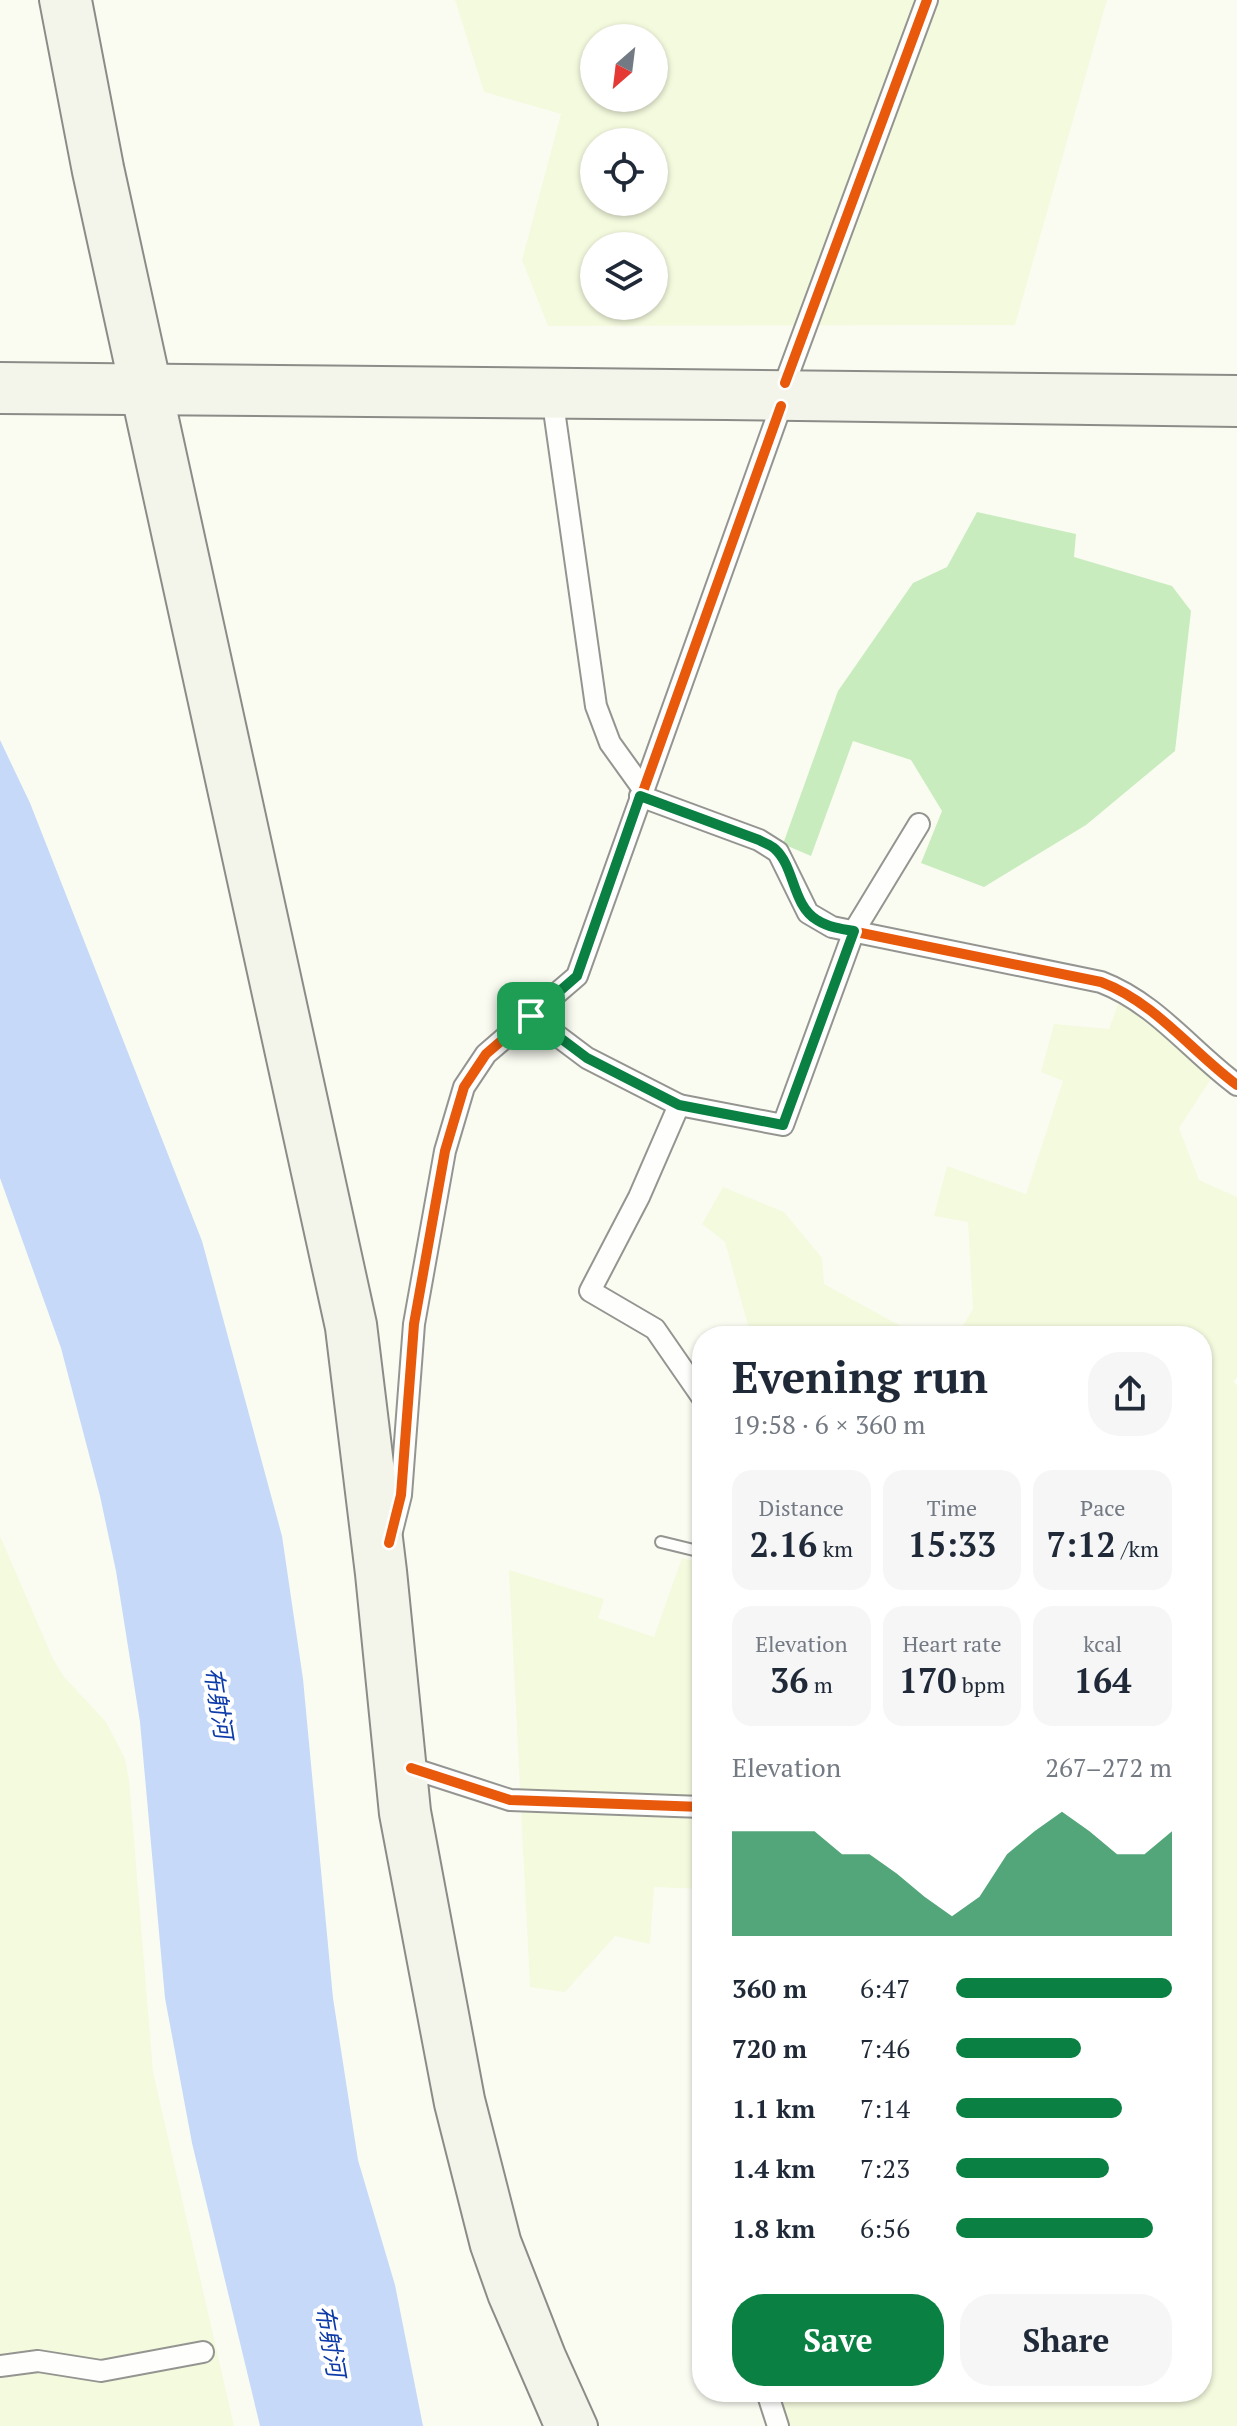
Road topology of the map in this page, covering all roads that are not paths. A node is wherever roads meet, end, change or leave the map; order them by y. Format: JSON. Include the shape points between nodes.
{"nodes":[{"id":1,"x":54,"y":0,"type":"edge"},
{"id":2,"x":77,"y":0,"type":"edge"},
{"id":3,"x":927,"y":0,"type":"edge"},
{"id":4,"x":0,"y":377,"type":"edge"},
{"id":5,"x":146,"y":389,"type":"junction"},
{"id":6,"x":1237,"y":390,"type":"edge"},
{"id":7,"x":783,"y":394,"type":"junction"},
{"id":8,"x":0,"y":399,"type":"edge"},
{"id":9,"x":553,"y":403,"type":"junction"},
{"id":10,"x":1237,"y":412,"type":"edge"},
{"id":11,"x":642,"y":793,"type":"junction"},
{"id":12,"x":919,"y":824,"type":"dead end"},
{"id":13,"x":854,"y":931,"type":"junction"},
{"id":14,"x":531,"y":1016,"type":"junction"},
{"id":15,"x":1237,"y":1085,"type":"edge"},
{"id":16,"x":679,"y":1105,"type":"junction"},
{"id":17,"x":692,"y":1383,"type":"edge"},
{"id":18,"x":661,"y":1542,"type":"dead end"},
{"id":19,"x":389,"y":1543,"type":"junction"},
{"id":20,"x":692,"y":1550,"type":"edge"},
{"id":21,"x":411,"y":1768,"type":"junction"},
{"id":22,"x":692,"y":1807,"type":"edge"},
{"id":23,"x":203,"y":2352,"type":"dead end"},
{"id":24,"x":0,"y":2366,"type":"edge"},
{"id":25,"x":770,"y":2402,"type":"edge"},
{"id":26,"x":559,"y":2426,"type":"edge"},
{"id":27,"x":583,"y":2426,"type":"edge"},
{"id":28,"x":778,"y":2426,"type":"edge"}],
"edges":[{"from":1,"to":5,"type":"main road","via":[[87,172]]},
{"from":2,"to":5,"type":"main road"},
{"from":3,"to":7,"type":"street"},
{"from":4,"to":5,"type":"main road"},
{"from":5,"to":7,"type":"main road"},
{"from":5,"to":8,"type":"main road"},
{"from":5,"to":9,"type":"main road"},
{"from":5,"to":19,"type":"main road","via":[[362,1324]]},
{"from":5,"to":26,"type":"main road","via":[[340,1328],[394,1814],[445,2088],[485,2246]]},
{"from":6,"to":7,"type":"main road"},
{"from":7,"to":9,"type":"main road"},
{"from":7,"to":10,"type":"main road"},
{"from":7,"to":11,"type":"street"},
{"from":9,"to":11,"type":"street","via":[[596,706],[610,743]]},
{"from":11,"to":13,"type":"street","via":[[774,848],[808,913],[832,927]]},
{"from":11,"to":14,"type":"street","via":[[577,976]]},
{"from":12,"to":13,"type":"street"},
{"from":13,"to":15,"type":"street","via":[[1117,988]]},
{"from":13,"to":16,"type":"street","via":[[783,1125]]},
{"from":14,"to":16,"type":"street","via":[[587,1058]]},
{"from":14,"to":19,"type":"street","via":[[486,1054],[470,1076],[445,1151],[414,1324],[401,1495]]},
{"from":16,"to":17,"type":"street","via":[[590,1291],[655,1329]]},
{"from":18,"to":20,"type":"lane"},
{"from":19,"to":21,"type":"main road"},
{"from":21,"to":22,"type":"street","via":[[510,1800]]},
{"from":21,"to":27,"type":"main road","via":[[449,1994],[494,2197],[524,2289]]},
{"from":23,"to":24,"type":"street","via":[[101,2371],[38,2361]]},
{"from":25,"to":28,"type":"street"}]}
